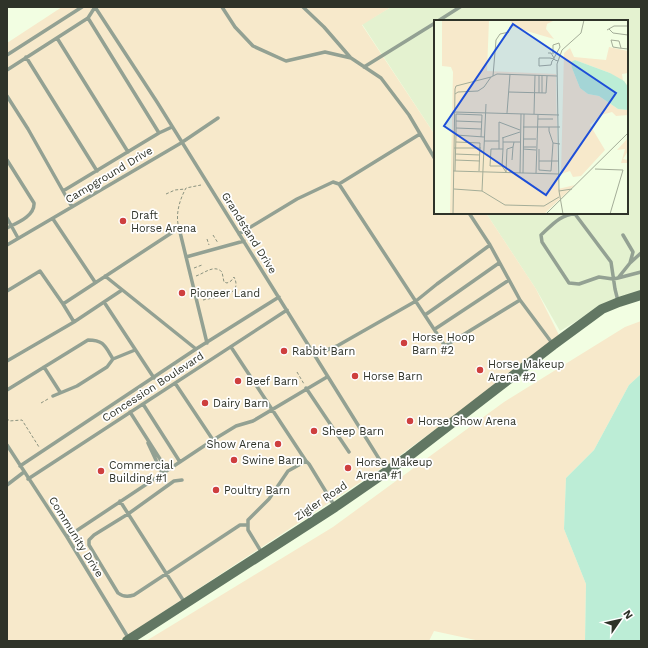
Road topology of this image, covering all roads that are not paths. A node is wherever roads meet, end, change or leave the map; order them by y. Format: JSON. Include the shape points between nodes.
{"nodes":[{"id":1,"x":82,"y":7,"type":"edge"},
{"id":2,"x":95,"y":7,"type":"edge"},
{"id":3,"x":222,"y":7,"type":"edge"},
{"id":4,"x":303,"y":7,"type":"edge"},
{"id":5,"x":460,"y":7,"type":"edge"},
{"id":6,"x":88,"y":18,"type":"junction"},
{"id":7,"x":440,"y":20,"type":"edge"},
{"id":8,"x":434,"y":24,"type":"edge"},
{"id":9,"x":57,"y":38,"type":"junction"},
{"id":10,"x":7,"y":55,"type":"edge"},
{"id":11,"x":26,"y":57,"type":"junction"},
{"id":12,"x":351,"y":58,"type":"junction"},
{"id":13,"x":364,"y":66,"type":"junction"},
{"id":14,"x":7,"y":70,"type":"edge"},
{"id":15,"x":7,"y":96,"type":"edge"},
{"id":16,"x":218,"y":118,"type":"dead end"},
{"id":17,"x":172,"y":127,"type":"junction"},
{"id":18,"x":160,"y":133,"type":"junction"},
{"id":19,"x":420,"y":134,"type":"junction"},
{"id":20,"x":181,"y":142,"type":"junction"},
{"id":21,"x":128,"y":152,"type":"junction"},
{"id":22,"x":434,"y":157,"type":"edge"},
{"id":23,"x":7,"y":160,"type":"edge"},
{"id":24,"x":97,"y":171,"type":"junction"},
{"id":25,"x":339,"y":184,"type":"junction"},
{"id":26,"x":63,"y":191,"type":"junction"},
{"id":27,"x":72,"y":207,"type":"junction"},
{"id":28,"x":470,"y":214,"type":"edge"},
{"id":29,"x":7,"y":218,"type":"edge"},
{"id":30,"x":53,"y":218,"type":"junction"},
{"id":31,"x":12,"y":226,"type":"junction"},
{"id":32,"x":7,"y":228,"type":"edge"},
{"id":33,"x":239,"y":234,"type":"junction"},
{"id":34,"x":623,"y":235,"type":"dead end"},
{"id":35,"x":18,"y":238,"type":"junction"},
{"id":36,"x":244,"y":241,"type":"junction"},
{"id":37,"x":7,"y":244,"type":"edge"},
{"id":38,"x":490,"y":245,"type":"junction"},
{"id":39,"x":641,"y":253,"type":"edge"},
{"id":40,"x":186,"y":257,"type":"junction"},
{"id":41,"x":499,"y":262,"type":"junction"},
{"id":42,"x":630,"y":263,"type":"junction"},
{"id":43,"x":641,"y":272,"type":"edge"},
{"id":44,"x":104,"y":276,"type":"junction"},
{"id":45,"x":618,"y":278,"type":"junction"},
{"id":46,"x":613,"y":279,"type":"junction"},
{"id":47,"x":509,"y":280,"type":"junction"},
{"id":48,"x":95,"y":282,"type":"junction"},
{"id":49,"x":122,"y":290,"type":"junction"},
{"id":50,"x":7,"y":291,"type":"edge"},
{"id":51,"x":641,"y":295,"type":"edge"},
{"id":52,"x":279,"y":297,"type":"junction"},
{"id":53,"x":520,"y":300,"type":"junction"},
{"id":54,"x":416,"y":301,"type":"junction"},
{"id":55,"x":104,"y":302,"type":"junction"},
{"id":56,"x":619,"y":302,"type":"junction"},
{"id":57,"x":63,"y":304,"type":"junction"},
{"id":58,"x":287,"y":310,"type":"junction"},
{"id":59,"x":425,"y":315,"type":"junction"},
{"id":60,"x":74,"y":322,"type":"junction"},
{"id":61,"x":435,"y":329,"type":"junction"},
{"id":62,"x":207,"y":343,"type":"junction"},
{"id":63,"x":553,"y":345,"type":"junction"},
{"id":64,"x":231,"y":347,"type":"junction"},
{"id":65,"x":196,"y":349,"type":"junction"},
{"id":66,"x":136,"y":350,"type":"junction"},
{"id":67,"x":314,"y":355,"type":"junction"},
{"id":68,"x":113,"y":359,"type":"junction"},
{"id":69,"x":7,"y":361,"type":"edge"},
{"id":70,"x":44,"y":367,"type":"junction"},
{"id":71,"x":327,"y":376,"type":"junction"},
{"id":72,"x":154,"y":378,"type":"junction"},
{"id":73,"x":175,"y":383,"type":"junction"},
{"id":74,"x":306,"y":388,"type":"junction"},
{"id":75,"x":7,"y":390,"type":"edge"},
{"id":76,"x":60,"y":392,"type":"junction"},
{"id":77,"x":53,"y":396,"type":"road end"},
{"id":78,"x":143,"y":404,"type":"junction"},
{"id":79,"x":273,"y":409,"type":"junction"},
{"id":80,"x":130,"y":412,"type":"junction"},
{"id":81,"x":142,"y":430,"type":"junction"},
{"id":82,"x":213,"y":440,"type":"junction"},
{"id":83,"x":7,"y":445,"type":"edge"},
{"id":84,"x":349,"y":452,"type":"dead end"},
{"id":85,"x":306,"y":461,"type":"junction"},
{"id":86,"x":180,"y":462,"type":"junction"},
{"id":87,"x":20,"y":466,"type":"junction"},
{"id":88,"x":168,"y":470,"type":"junction"},
{"id":89,"x":386,"y":471,"type":"junction"},
{"id":90,"x":24,"y":472,"type":"junction"},
{"id":91,"x":162,"y":473,"type":"junction"},
{"id":92,"x":28,"y":478,"type":"junction"},
{"id":93,"x":182,"y":480,"type":"dead end"},
{"id":94,"x":7,"y":485,"type":"edge"},
{"id":95,"x":120,"y":501,"type":"junction"},
{"id":96,"x":334,"y":507,"type":"junction"},
{"id":97,"x":128,"y":514,"type":"junction"},
{"id":98,"x":248,"y":525,"type":"junction"},
{"id":99,"x":67,"y":537,"type":"junction"},
{"id":100,"x":263,"y":554,"type":"junction"},
{"id":101,"x":166,"y":574,"type":"junction"},
{"id":102,"x":186,"y":604,"type":"junction"},
{"id":103,"x":128,"y":640,"type":"edge"}],
"edges":[{"from":1,"to":10,"type":"lane"},
{"from":2,"to":6,"type":"lane"},
{"from":2,"to":17,"type":"lane","name":"Grandstand Drive"},
{"from":3,"to":12,"type":"lane","via":[[235,27],[253,46],[286,61],[325,52]]},
{"from":4,"to":12,"type":"lane"},
{"from":5,"to":7,"type":"lane"},
{"from":6,"to":9,"type":"lane"},
{"from":6,"to":18,"type":"lane"},
{"from":8,"to":13,"type":"lane"},
{"from":9,"to":11,"type":"lane"},
{"from":9,"to":21,"type":"lane"},
{"from":11,"to":14,"type":"lane"},
{"from":11,"to":24,"type":"lane"},
{"from":12,"to":13,"type":"lane"},
{"from":13,"to":19,"type":"lane","via":[[381,78]]},
{"from":15,"to":26,"type":"lane"},
{"from":16,"to":20,"type":"lane","name":"Campground Drive"},
{"from":17,"to":18,"type":"lane"},
{"from":17,"to":20,"type":"lane","name":"Grandstand Drive"},
{"from":18,"to":21,"type":"lane"},
{"from":19,"to":22,"type":"lane"},
{"from":19,"to":25,"type":"lane"},
{"from":20,"to":27,"type":"lane","name":"Campground Drive"},
{"from":20,"to":33,"type":"lane","name":"Grandstand Drive"},
{"from":21,"to":24,"type":"lane"},
{"from":23,"to":31,"type":"lane","via":[[34,203],[32,212]]},
{"from":24,"to":26,"type":"lane"},
{"from":25,"to":33,"type":"lane","via":[[333,182],[297,199]]},
{"from":25,"to":54,"type":"lane"},
{"from":26,"to":27,"type":"lane"},
{"from":27,"to":30,"type":"lane","name":"Campground Drive"},
{"from":28,"to":38,"type":"lane"},
{"from":29,"to":31,"type":"lane"},
{"from":30,"to":35,"type":"lane","name":"Campground Drive"},
{"from":30,"to":48,"type":"lane"},
{"from":31,"to":32,"type":"lane"},
{"from":31,"to":35,"type":"lane"},
{"from":33,"to":36,"type":"lane","name":"Grandstand Drive"},
{"from":34,"to":42,"type":"lane","via":[[633,252]]},
{"from":35,"to":37,"type":"lane","name":"Campground Drive"},
{"from":36,"to":40,"type":"lane"},
{"from":36,"to":52,"type":"lane","name":"Grandstand Drive"},
{"from":38,"to":41,"type":"lane"},
{"from":38,"to":54,"type":"lane"},
{"from":39,"to":42,"type":"lane"},
{"from":40,"to":44,"type":"lane","via":[[179,228]]},
{"from":40,"to":62,"type":"lane"},
{"from":41,"to":47,"type":"lane"},
{"from":41,"to":59,"type":"lane"},
{"from":42,"to":45,"type":"lane"},
{"from":43,"to":45,"type":"lane"},
{"from":44,"to":48,"type":"lane"},
{"from":44,"to":49,"type":"lane"},
{"from":45,"to":46,"type":"lane"},
{"from":46,"to":46,"type":"lane","via":[[611,262],[576,214],[567,214],[541,235],[542,242],[569,283],[580,284],[599,277]]},
{"from":46,"to":56,"type":"lane"},
{"from":47,"to":53,"type":"lane"},
{"from":47,"to":61,"type":"lane"},
{"from":48,"to":57,"type":"lane"},
{"from":49,"to":55,"type":"lane"},
{"from":49,"to":65,"type":"lane"},
{"from":50,"to":57,"type":"lane","via":[[40,271]]},
{"from":51,"to":56,"type":"street","name":"Zigler Road"},
{"from":52,"to":58,"type":"lane","name":"Grandstand Drive"},
{"from":52,"to":62,"type":"lane"},
{"from":53,"to":61,"type":"lane","via":[[445,346]]},
{"from":53,"to":63,"type":"lane"},
{"from":54,"to":59,"type":"lane"},
{"from":54,"to":67,"type":"lane","via":[[337,346]]},
{"from":55,"to":60,"type":"lane"},
{"from":55,"to":66,"type":"lane"},
{"from":56,"to":63,"type":"street","name":"Zigler Road","via":[[602,309]]},
{"from":57,"to":60,"type":"lane"},
{"from":58,"to":64,"type":"lane","name":"Concession Boulevard"},
{"from":58,"to":67,"type":"lane","name":"Grandstand Drive"},
{"from":59,"to":61,"type":"lane"},
{"from":60,"to":69,"type":"lane"},
{"from":62,"to":65,"type":"lane"},
{"from":63,"to":89,"type":"street","name":"Zigler Road"},
{"from":64,"to":73,"type":"lane","name":"Concession Boulevard"},
{"from":64,"to":79,"type":"lane"},
{"from":65,"to":72,"type":"lane"},
{"from":66,"to":68,"type":"lane"},
{"from":66,"to":72,"type":"lane"},
{"from":67,"to":71,"type":"lane","name":"Grandstand Drive"},
{"from":68,"to":70,"type":"lane","via":[[105,345],[98,340],[88,340]]},
{"from":68,"to":76,"type":"lane","via":[[107,367],[77,386]]},
{"from":70,"to":75,"type":"lane"},
{"from":70,"to":76,"type":"lane"},
{"from":71,"to":74,"type":"lane"},
{"from":71,"to":89,"type":"lane","name":"Grandstand Drive"},
{"from":72,"to":87,"type":"lane"},
{"from":73,"to":78,"type":"lane","name":"Concession Boulevard"},
{"from":73,"to":82,"type":"lane"},
{"from":74,"to":79,"type":"lane"},
{"from":74,"to":84,"type":"lane"},
{"from":76,"to":77,"type":"lane"},
{"from":78,"to":80,"type":"lane","name":"Concession Boulevard"},
{"from":78,"to":86,"type":"lane"},
{"from":79,"to":82,"type":"lane"},
{"from":79,"to":85,"type":"lane"},
{"from":80,"to":81,"type":"lane"},
{"from":80,"to":92,"type":"lane","name":"Concession Boulevard"},
{"from":81,"to":88,"type":"lane"},
{"from":81,"to":91,"type":"lane"},
{"from":82,"to":86,"type":"lane"},
{"from":83,"to":87,"type":"lane","name":"Community Drive"},
{"from":85,"to":96,"type":"lane"},
{"from":85,"to":98,"type":"lane","via":[[288,471],[269,499],[248,520]]},
{"from":86,"to":88,"type":"lane"},
{"from":87,"to":90,"type":"lane","name":"Community Drive"},
{"from":88,"to":91,"type":"lane"},
{"from":89,"to":96,"type":"street","name":"Zigler Road"},
{"from":90,"to":92,"type":"lane","name":"Community Drive"},
{"from":90,"to":94,"type":"lane"},
{"from":91,"to":95,"type":"lane"},
{"from":92,"to":99,"type":"lane","name":"Community Drive"},
{"from":93,"to":97,"type":"lane","via":[[174,481]]},
{"from":95,"to":97,"type":"lane"},
{"from":95,"to":99,"type":"lane"},
{"from":96,"to":100,"type":"street","name":"Zigler Road"},
{"from":97,"to":101,"type":"lane"},
{"from":97,"to":101,"type":"lane","via":[[89,540],[89,545],[118,593],[124,596],[134,595]]},
{"from":98,"to":100,"type":"lane","via":[[248,530]]},
{"from":98,"to":101,"type":"lane","via":[[240,525]]},
{"from":99,"to":103,"type":"lane","name":"Community Drive"},
{"from":100,"to":102,"type":"street","name":"Zigler Road"},
{"from":101,"to":102,"type":"lane"},
{"from":102,"to":103,"type":"street","name":"Zigler Road"}]}
